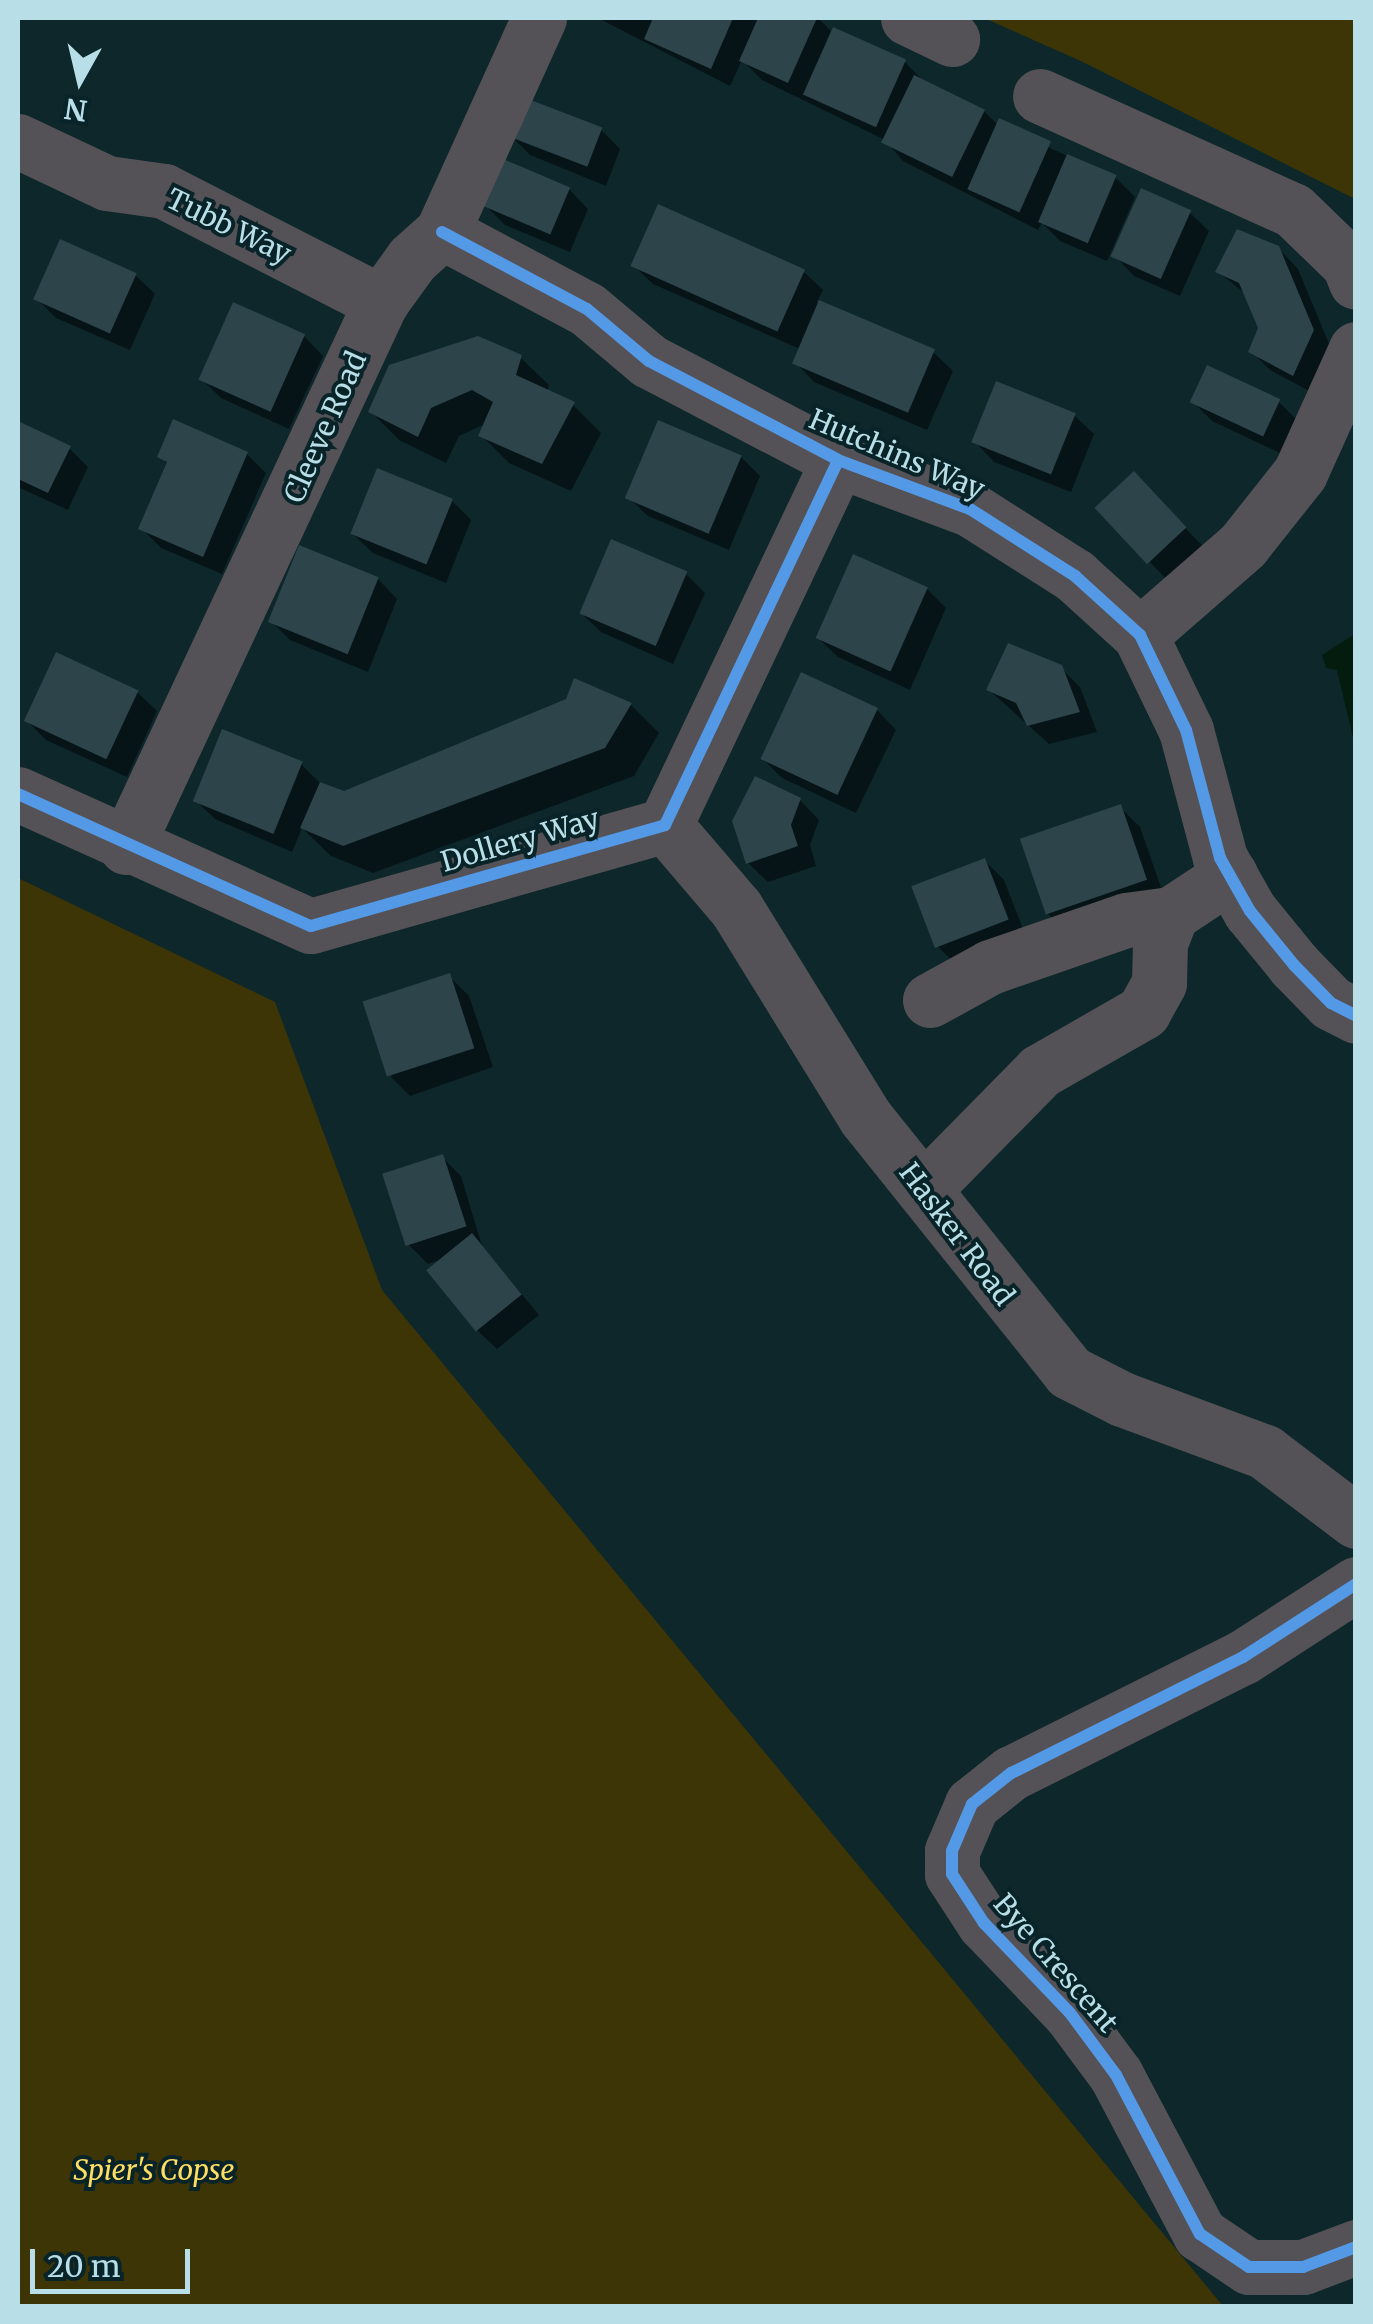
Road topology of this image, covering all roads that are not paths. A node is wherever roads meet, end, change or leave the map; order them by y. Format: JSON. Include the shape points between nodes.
{"nodes":[{"id":1,"x":539,"y":18,"type":"edge"},
{"id":2,"x":1040,"y":96,"type":"dead end"},
{"id":3,"x":18,"y":141,"type":"edge"},
{"id":4,"x":442,"y":232,"type":"junction"},
{"id":5,"x":1356,"y":282,"type":"edge"},
{"id":6,"x":382,"y":302,"type":"junction"},
{"id":7,"x":1356,"y":350,"type":"edge"},
{"id":8,"x":838,"y":460,"type":"junction"},
{"id":9,"x":1140,"y":635,"type":"junction"},
{"id":10,"x":18,"y":794,"type":"edge"},
{"id":11,"x":665,"y":825,"type":"junction"},
{"id":12,"x":126,"y":847,"type":"junction"},
{"id":13,"x":1230,"y":876,"type":"junction"},
{"id":14,"x":1171,"y":914,"type":"junction"},
{"id":15,"x":930,"y":1000,"type":"dead end"},
{"id":16,"x":1356,"y":1016,"type":"edge"},
{"id":17,"x":925,"y":1188,"type":"junction"},
{"id":18,"x":1356,"y":1521,"type":"edge"},
{"id":19,"x":1356,"y":1584,"type":"edge"},
{"id":20,"x":1356,"y":2247,"type":"edge"}],
"edges":[{"from":1,"to":4,"type":"street","name":"Cleeve Road"},
{"from":2,"to":5,"type":"street","via":[[1293,210],[1349,264]]},
{"from":3,"to":6,"type":"street","name":"Tubb Way","via":[[108,183],[164,191]]},
{"from":4,"to":6,"type":"street","name":"Cleeve Road"},
{"from":4,"to":8,"type":"street","name":"Hutchins Way","via":[[586,309],[648,361]]},
{"from":6,"to":12,"type":"street","name":"Cleeve Road"},
{"from":7,"to":9,"type":"street","via":[[1300,473],[1244,545]]},
{"from":8,"to":9,"type":"street","name":"Hutchins Way","via":[[970,509],[1075,576]]},
{"from":8,"to":11,"type":"street"},
{"from":9,"to":13,"type":"street","name":"Hutchins Way","via":[[1186,730]]},
{"from":10,"to":12,"type":"street","name":"Dollery Way"},
{"from":11,"to":12,"type":"street","name":"Dollery Way","via":[[311,926]]},
{"from":11,"to":17,"type":"street","name":"Hasker Road","via":[[736,908],[832,1070]]},
{"from":13,"to":14,"type":"street"},
{"from":13,"to":16,"type":"street","name":"Hutchins Way","via":[[1294,965],[1331,1003]]},
{"from":14,"to":15,"type":"street","via":[[1126,920],[990,966]]},
{"from":14,"to":17,"type":"street","via":[[1160,943],[1159,983],[1143,1012],[1040,1071]]},
{"from":17,"to":18,"type":"street","name":"Hasker Road","via":[[1031,1333],[1069,1372],[1265,1452]]},
{"from":19,"to":20,"type":"street","name":"Bye Crescent","via":[[1242,1657],[1010,1773],[972,1804],[952,1850],[952,1874],[984,1922],[1070,2013],[1116,2075],[1200,2234],[1249,2267],[1303,2268]]}]}
